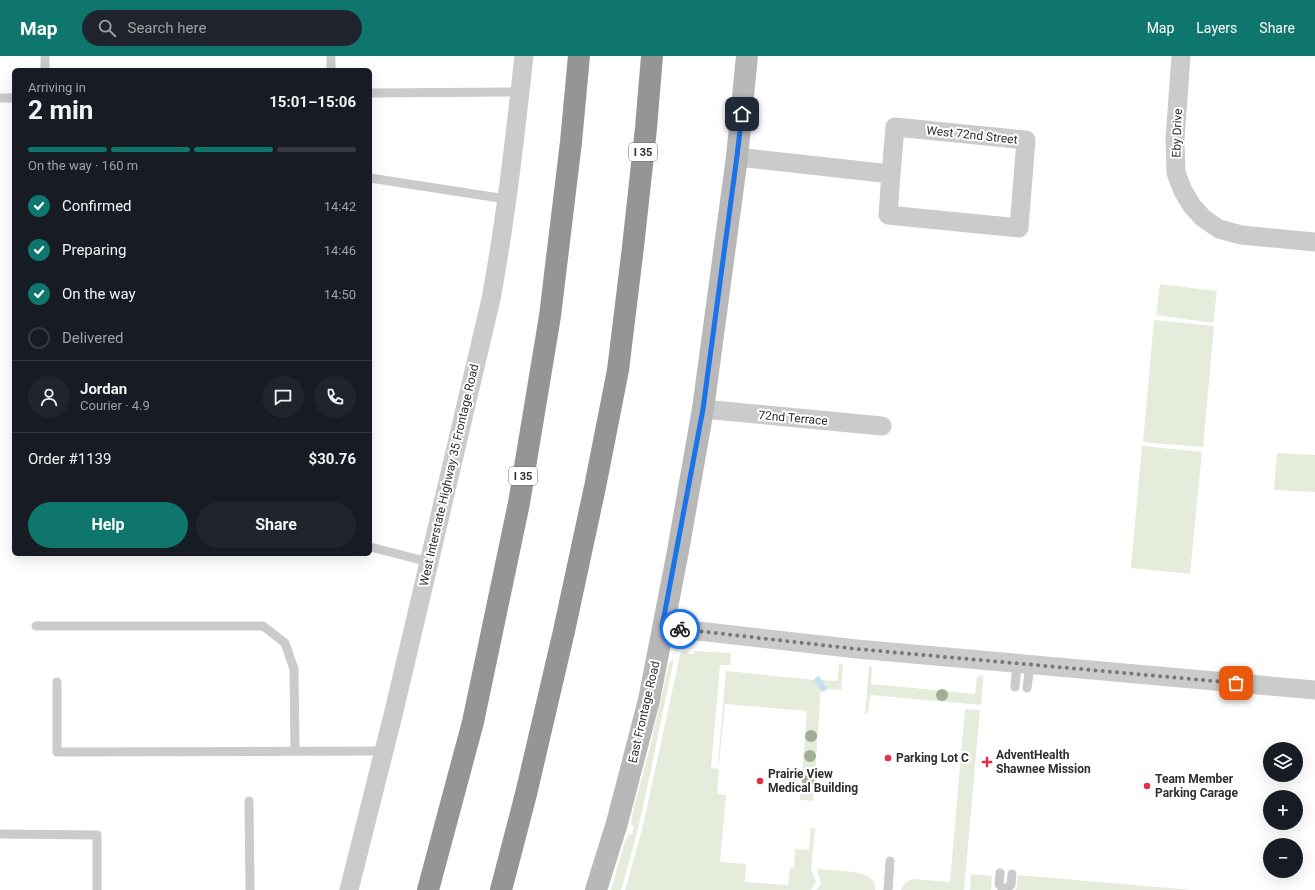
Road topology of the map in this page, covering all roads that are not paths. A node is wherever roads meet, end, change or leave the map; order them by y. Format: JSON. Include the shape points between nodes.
{"nodes":[{"id":1,"x":45,"y":56,"type":"edge"},
{"id":2,"x":330,"y":56,"type":"edge"},
{"id":3,"x":524,"y":56,"type":"edge"},
{"id":4,"x":579,"y":56,"type":"edge"},
{"id":5,"x":652,"y":56,"type":"edge"},
{"id":6,"x":748,"y":56,"type":"edge"},
{"id":7,"x":1181,"y":56,"type":"edge"},
{"id":8,"x":45,"y":68,"type":"edge"},
{"id":9,"x":331,"y":68,"type":"edge"},
{"id":10,"x":520,"y":92,"type":"junction"},
{"id":11,"x":372,"y":93,"type":"edge"},
{"id":12,"x":0,"y":98,"type":"edge"},
{"id":13,"x":12,"y":98,"type":"edge"},
{"id":14,"x":737,"y":156,"type":"junction"},
{"id":15,"x":891,"y":174,"type":"junction"},
{"id":16,"x":372,"y":178,"type":"edge"},
{"id":17,"x":506,"y":198,"type":"junction"},
{"id":18,"x":1315,"y":242,"type":"edge"},
{"id":19,"x":703,"y":409,"type":"junction"},
{"id":20,"x":882,"y":426,"type":"dead end"},
{"id":21,"x":372,"y":547,"type":"edge"},
{"id":22,"x":429,"y":562,"type":"junction"},
{"id":23,"x":36,"y":626,"type":"dead end"},
{"id":24,"x":662,"y":627,"type":"junction"},
{"id":25,"x":1024,"y":664,"type":"junction"},
{"id":26,"x":57,"y":682,"type":"dead end"},
{"id":27,"x":1015,"y":687,"type":"dead end"},
{"id":28,"x":1027,"y":688,"type":"dead end"},
{"id":29,"x":1315,"y":690,"type":"edge"},
{"id":30,"x":295,"y":751,"type":"junction"},
{"id":31,"x":384,"y":751,"type":"junction"},
{"id":32,"x":249,"y":801,"type":"dead end"},
{"id":33,"x":0,"y":834,"type":"edge"},
{"id":34,"x":890,"y":861,"type":"dead end"},
{"id":35,"x":1000,"y":873,"type":"dead end"},
{"id":36,"x":1012,"y":874,"type":"dead end"},
{"id":37,"x":98,"y":890,"type":"edge"},
{"id":38,"x":250,"y":890,"type":"edge"},
{"id":39,"x":349,"y":890,"type":"edge"},
{"id":40,"x":428,"y":890,"type":"edge"},
{"id":41,"x":501,"y":890,"type":"edge"},
{"id":42,"x":596,"y":890,"type":"edge"},
{"id":43,"x":888,"y":890,"type":"edge"},
{"id":44,"x":1004,"y":890,"type":"edge"}],
"edges":[{"from":1,"to":8,"type":"lane"},
{"from":2,"to":9,"type":"lane"},
{"from":3,"to":10,"type":"street","name":"West Interstate Highway 35 Frontage Road"},
{"from":4,"to":40,"type":"highway","number":"I 35","via":[[550,316],[519,503],[473,722]]},
{"from":5,"to":41,"type":"highway","number":"I 35","via":[[633,247],[616,377],[564,631]]},
{"from":6,"to":14,"type":"street","name":"East Frontage Road"},
{"from":7,"to":18,"type":"street","name":"Eby Drive","via":[[1175,139],[1176,173],[1192,206],[1218,229],[1241,235]]},
{"from":10,"to":11,"type":"lane"},
{"from":10,"to":17,"type":"street","name":"West Interstate Highway 35 Frontage Road"},
{"from":12,"to":13,"type":"lane"},
{"from":14,"to":15,"type":"street"},
{"from":14,"to":19,"type":"street","name":"East Frontage Road"},
{"from":15,"to":15,"type":"street","name":"West 72nd Street","via":[[888,215],[1019,228],[1026,140],[895,127]]},
{"from":16,"to":17,"type":"lane"},
{"from":17,"to":22,"type":"street","name":"West Interstate Highway 35 Frontage Road","via":[[490,298]]},
{"from":19,"to":20,"type":"street","name":"72nd Terrace"},
{"from":19,"to":24,"type":"street","name":"East Frontage Road"},
{"from":21,"to":22,"type":"lane"},
{"from":22,"to":31,"type":"street","name":"West Interstate Highway 35 Frontage Road"},
{"from":23,"to":30,"type":"lane","via":[[263,626],[285,643],[294,669]]},
{"from":24,"to":25,"type":"street","via":[[857,649]]},
{"from":24,"to":42,"type":"street","name":"East Frontage Road","via":[[649,700],[617,823]]},
{"from":25,"to":27,"type":"lane"},
{"from":25,"to":28,"type":"lane"},
{"from":25,"to":29,"type":"street"},
{"from":26,"to":30,"type":"lane","via":[[58,752]]},
{"from":30,"to":31,"type":"lane"},
{"from":31,"to":39,"type":"street","name":"West Interstate Highway 35 Frontage Road"},
{"from":32,"to":38,"type":"lane"},
{"from":33,"to":37,"type":"lane","via":[[98,835]]},
{"from":34,"to":43,"type":"lane"},
{"from":35,"to":44,"type":"lane","via":[[999,884]]},
{"from":36,"to":44,"type":"lane","via":[[1011,885]]}]}
